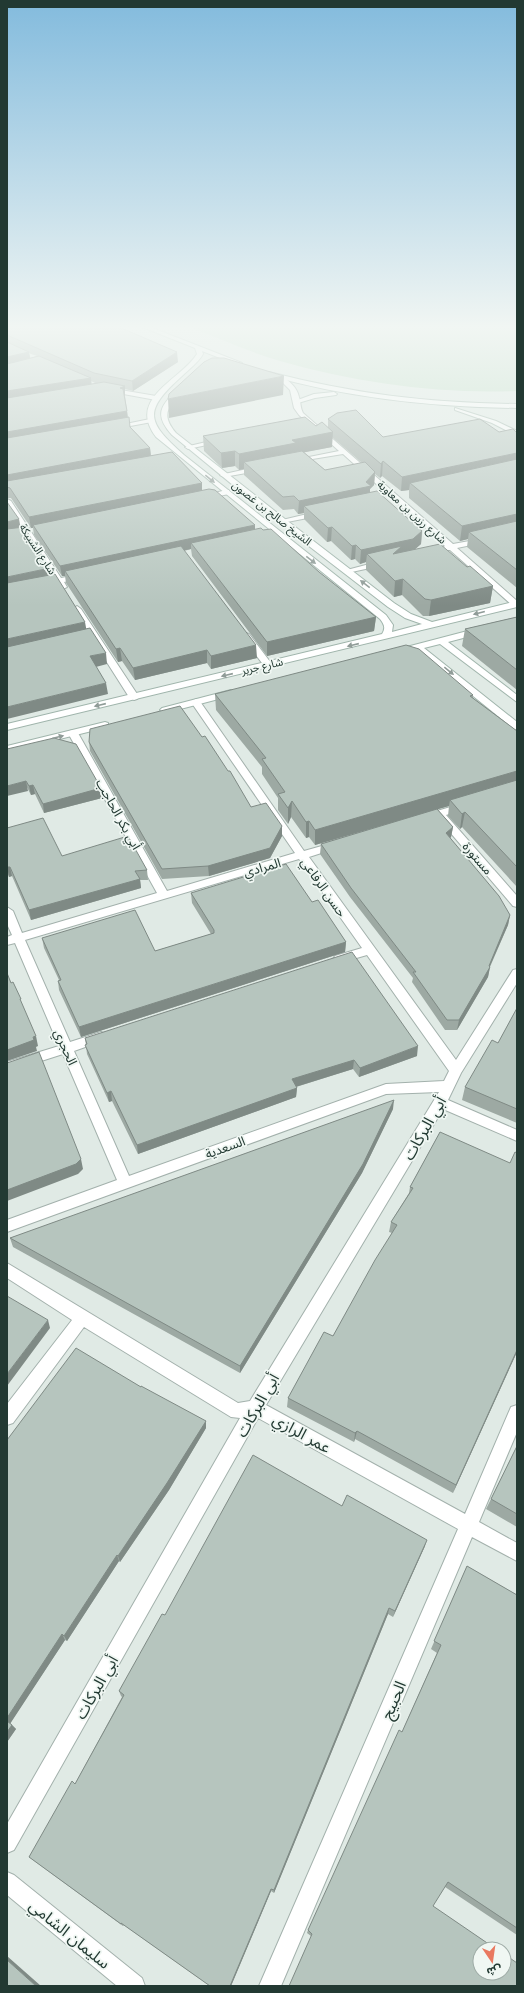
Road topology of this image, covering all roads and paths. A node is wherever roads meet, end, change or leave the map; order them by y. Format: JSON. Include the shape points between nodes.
{"nodes":[{"id":1,"x":165,"y":420,"type":"edge"},
{"id":2,"x":305,"y":420,"type":"edge"},
{"id":3,"x":487,"y":420,"type":"edge"},
{"id":4,"x":150,"y":421,"type":"joint"},
{"id":5,"x":105,"y":429,"type":"edge"},
{"id":6,"x":517,"y":434,"type":"edge"},
{"id":7,"x":227,"y":440,"type":"edge"},
{"id":8,"x":188,"y":447,"type":"junction"},
{"id":9,"x":344,"y":452,"type":"junction"},
{"id":10,"x":291,"y":462,"type":"edge"},
{"id":11,"x":269,"y":466,"type":"edge"},
{"id":12,"x":224,"y":475,"type":"junction"},
{"id":13,"x":226,"y":492,"type":"junction"},
{"id":14,"x":196,"y":498,"type":"edge"},
{"id":15,"x":7,"y":501,"type":"edge"},
{"id":16,"x":327,"y":511,"type":"edge"},
{"id":17,"x":282,"y":521,"type":"junction"},
{"id":18,"x":488,"y":539,"type":"edge"},
{"id":19,"x":451,"y":547,"type":"junction"},
{"id":20,"x":436,"y":550,"type":"edge"},
{"id":21,"x":392,"y":561,"type":"edge"},
{"id":22,"x":347,"y":571,"type":"junction"},
{"id":23,"x":88,"y":574,"type":"edge"},
{"id":24,"x":59,"y":581,"type":"junction"},
{"id":25,"x":36,"y":585,"type":"edge"},
{"id":26,"x":382,"y":598,"type":"junction"},
{"id":27,"x":366,"y":603,"type":"junction"},
{"id":28,"x":516,"y":604,"type":"edge"},
{"id":29,"x":398,"y":610,"type":"junction"},
{"id":30,"x":381,"y":615,"type":"junction"},
{"id":31,"x":434,"y":625,"type":"junction"},
{"id":32,"x":240,"y":628,"type":"edge"},
{"id":33,"x":487,"y":630,"type":"edge"},
{"id":34,"x":384,"y":637,"type":"junction"},
{"id":35,"x":442,"y":641,"type":"junction"},
{"id":36,"x":418,"y":647,"type":"junction"},
{"id":37,"x":388,"y":654,"type":"edge"},
{"id":38,"x":268,"y":665,"type":"junction"},
{"id":39,"x":242,"y":691,"type":"edge"},
{"id":40,"x":134,"y":697,"type":"junction"},
{"id":41,"x":517,"y":699,"type":"edge"},
{"id":42,"x":196,"y":702,"type":"junction"},
{"id":43,"x":158,"y":712,"type":"edge"},
{"id":44,"x":112,"y":723,"type":"edge"},
{"id":45,"x":7,"y":727,"type":"edge"},
{"id":46,"x":517,"y":727,"type":"edge"},
{"id":47,"x":73,"y":733,"type":"junction"},
{"id":48,"x":7,"y":749,"type":"edge"},
{"id":49,"x":474,"y":803,"type":"edge"},
{"id":50,"x":438,"y":813,"type":"junction"},
{"id":51,"x":416,"y":820,"type":"edge"},
{"id":52,"x":347,"y":841,"type":"edge"},
{"id":53,"x":302,"y":855,"type":"junction"},
{"id":54,"x":164,"y":895,"type":"junction"},
{"id":55,"x":517,"y":903,"type":"edge"},
{"id":56,"x":7,"y":911,"type":"edge"},
{"id":57,"x":13,"y":939,"type":"edge"},
{"id":58,"x":369,"y":950,"type":"junction"},
{"id":59,"x":331,"y":962,"type":"edge"},
{"id":60,"x":515,"y":982,"type":"edge"},
{"id":61,"x":112,"y":1033,"type":"edge"},
{"id":62,"x":67,"y":1048,"type":"junction"},
{"id":63,"x":7,"y":1068,"type":"edge"},
{"id":64,"x":456,"y":1070,"type":"junction"},
{"id":65,"x":447,"y":1086,"type":"junction"},
{"id":66,"x":440,"y":1102,"type":"junction"},
{"id":67,"x":517,"y":1136,"type":"edge"},
{"id":68,"x":125,"y":1183,"type":"junction"},
{"id":69,"x":7,"y":1226,"type":"edge"},
{"id":70,"x":7,"y":1270,"type":"edge"},
{"id":71,"x":82,"y":1318,"type":"junction"},
{"id":72,"x":255,"y":1408,"type":"junction"},
{"id":73,"x":517,"y":1413,"type":"edge"},
{"id":74,"x":7,"y":1417,"type":"edge"},
{"id":75,"x":469,"y":1524,"type":"junction"},
{"id":76,"x":517,"y":1552,"type":"edge"},
{"id":77,"x":7,"y":1843,"type":"edge"},
{"id":78,"x":7,"y":1882,"type":"edge"},
{"id":79,"x":134,"y":1986,"type":"edge"},
{"id":80,"x":270,"y":1986,"type":"edge"}],
"edges":[{"from":1,"to":8,"type":"street","name":"الشيخ صالح بن غصون","via":[[168,428]]},
{"from":2,"to":9,"type":"street","name":"شارع رزين بن معاوية"},
{"from":3,"to":6,"type":"street"},
{"from":4,"to":5,"type":"street"},
{"from":4,"to":13,"type":"street","name":"الشيخ صالح بن غصون","one_way":true,"via":[[160,437],[178,456]]},
{"from":7,"to":8,"type":"street"},
{"from":8,"to":12,"type":"street","name":"الشيخ صالح بن غصون"},
{"from":9,"to":10,"type":"street"},
{"from":9,"to":19,"type":"street","name":"شارع رزين بن معاوية"},
{"from":11,"to":12,"type":"street"},
{"from":12,"to":17,"type":"street","name":"الشيخ صالح بن غصون"},
{"from":13,"to":14,"type":"street"},
{"from":13,"to":27,"type":"street","name":"الشيخ صالح بن غصون","one_way":true,"via":[[274,535]]},
{"from":15,"to":24,"type":"street","name":"شارع الشبيكة"},
{"from":16,"to":17,"type":"street"},
{"from":17,"to":22,"type":"street","name":"الشيخ صالح بن غصون"},
{"from":18,"to":19,"type":"street"},
{"from":19,"to":20,"type":"street"},
{"from":19,"to":28,"type":"street","name":"شارع رزين بن معاوية"},
{"from":21,"to":22,"type":"street"},
{"from":26,"to":22,"type":"street","name":"الشيخ صالح بن غصون","one_way":true},
{"from":23,"to":24,"type":"street"},
{"from":24,"to":25,"type":"street"},
{"from":24,"to":40,"type":"street","name":"شارع الشبيكة","via":[[90,636]]},
{"from":26,"to":27,"type":"street","via":[[383,604]]},
{"from":26,"to":29,"type":"street","name":"الشيخ صالح بن غصون"},
{"from":27,"to":30,"type":"street","name":"الشيخ صالح بن غصون"},
{"from":28,"to":31,"type":"street","name":"شارع جرير","one_way":true},
{"from":29,"to":30,"type":"street","via":[[383,608]]},
{"from":29,"to":31,"type":"street","name":"الشيخ صالح بن غصون","via":[[416,620]]},
{"from":30,"to":34,"type":"street","via":[[389,625]]},
{"from":31,"to":34,"type":"street","name":"شارع جرير"},
{"from":32,"to":38,"type":"street"},
{"from":33,"to":35,"type":"street"},
{"from":34,"to":38,"type":"street","name":"شارع جرير","one_way":true},
{"from":35,"to":36,"type":"street"},
{"from":35,"to":41,"type":"street"},
{"from":36,"to":37,"type":"street"},
{"from":36,"to":46,"type":"street","one_way":true},
{"from":38,"to":40,"type":"street","name":"شارع جرير","one_way":true},
{"from":39,"to":42,"type":"street","name":"شارع جرير"},
{"from":40,"to":45,"type":"street","name":"شارع جرير","one_way":true},
{"from":42,"to":43,"type":"street","name":"شارع جرير"},
{"from":42,"to":53,"type":"street","name":"حسن الرفاعي"},
{"from":44,"to":47,"type":"street"},
{"from":48,"to":47,"type":"street","one_way":true},
{"from":47,"to":54,"type":"street","name":"أبي بكر الحاجب"},
{"from":49,"to":50,"type":"street"},
{"from":50,"to":51,"type":"street"},
{"from":50,"to":55,"type":"street","name":"مستورة"},
{"from":52,"to":53,"type":"street","name":"المرادي"},
{"from":53,"to":54,"type":"street","name":"المرادي"},
{"from":53,"to":58,"type":"street","name":"حسن الرفاعي"},
{"from":54,"to":57,"type":"street","name":"المرادي"},
{"from":56,"to":57,"type":"street","name":"الحجري"},
{"from":57,"to":62,"type":"street","name":"الحجري"},
{"from":58,"to":59,"type":"street"},
{"from":58,"to":64,"type":"street","name":"حسن الرفاعي"},
{"from":60,"to":64,"type":"street","name":"أبي البركات"},
{"from":61,"to":62,"type":"street"},
{"from":62,"to":63,"type":"street"},
{"from":62,"to":68,"type":"street","name":"الحجري"},
{"from":64,"to":65,"type":"street","name":"أبي البركات"},
{"from":65,"to":66,"type":"street","name":"أبي البركات"},
{"from":65,"to":68,"type":"street","name":"السعدية","via":[[386,1089]]},
{"from":66,"to":67,"type":"street"},
{"from":66,"to":72,"type":"street","name":"أبي البركات"},
{"from":68,"to":69,"type":"street","name":"السعدية"},
{"from":70,"to":71,"type":"street"},
{"from":71,"to":72,"type":"street","via":[[237,1411]]},
{"from":71,"to":74,"type":"street"},
{"from":72,"to":75,"type":"street","name":"عمر الرازي"},
{"from":72,"to":77,"type":"street","name":"أبي البركات"},
{"from":73,"to":75,"type":"street","name":"الحبيج"},
{"from":75,"to":76,"type":"street","name":"عمر الرازي"},
{"from":75,"to":80,"type":"street","name":"الحبيج"},
{"from":78,"to":79,"type":"street","name":"سليمان الشامي"}]}
